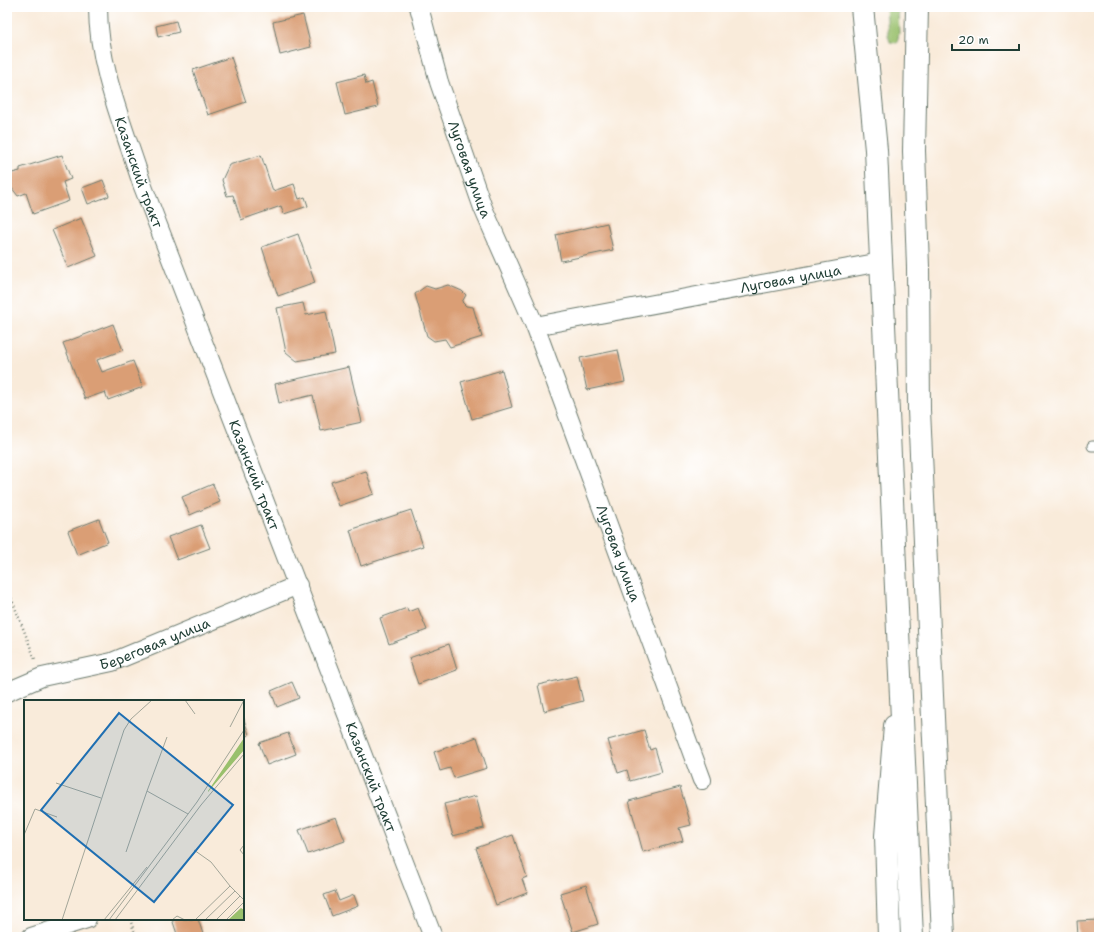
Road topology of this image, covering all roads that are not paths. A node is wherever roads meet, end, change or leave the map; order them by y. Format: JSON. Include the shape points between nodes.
{"nodes":[{"id":1,"x":98,"y":7,"type":"edge"},
{"id":2,"x":419,"y":7,"type":"edge"},
{"id":3,"x":862,"y":7,"type":"edge"},
{"id":4,"x":917,"y":7,"type":"edge"},
{"id":5,"x":881,"y":262,"type":"junction"},
{"id":6,"x":535,"y":326,"type":"junction"},
{"id":7,"x":298,"y":584,"type":"junction"},
{"id":8,"x":900,"y":665,"type":"junction"},
{"id":9,"x":7,"y":692,"type":"edge"},
{"id":10,"x":702,"y":780,"type":"dead end"},
{"id":11,"x":84,"y":920,"type":"edge"},
{"id":12,"x":31,"y":937,"type":"edge"},
{"id":13,"x":433,"y":937,"type":"edge"},
{"id":14,"x":889,"y":937,"type":"edge"},
{"id":15,"x":912,"y":937,"type":"edge"},
{"id":16,"x":943,"y":937,"type":"edge"}],
"edges":[{"from":1,"to":7,"type":"street","name":"Казанский тракт","via":[[98,29],[107,74],[142,184]]},
{"from":2,"to":6,"type":"street","name":"Луговая улица","via":[[439,82],[481,201]]},
{"from":3,"to":5,"type":"main road","via":[[876,150]]},
{"from":4,"to":16,"type":"main road","via":[[914,151],[919,410]]},
{"from":5,"to":6,"type":"street","name":"Луговая улица"},
{"from":5,"to":8,"type":"main road"},
{"from":6,"to":10,"type":"street","name":"Луговая улица"},
{"from":7,"to":9,"type":"street","name":"Береговая улица","via":[[112,662],[42,677]]},
{"from":7,"to":13,"type":"street","name":"Казанский тракт"},
{"from":8,"to":14,"type":"main road","via":[[886,836]]},
{"from":8,"to":15,"type":"main road"},
{"from":11,"to":12,"type":"street"}]}
